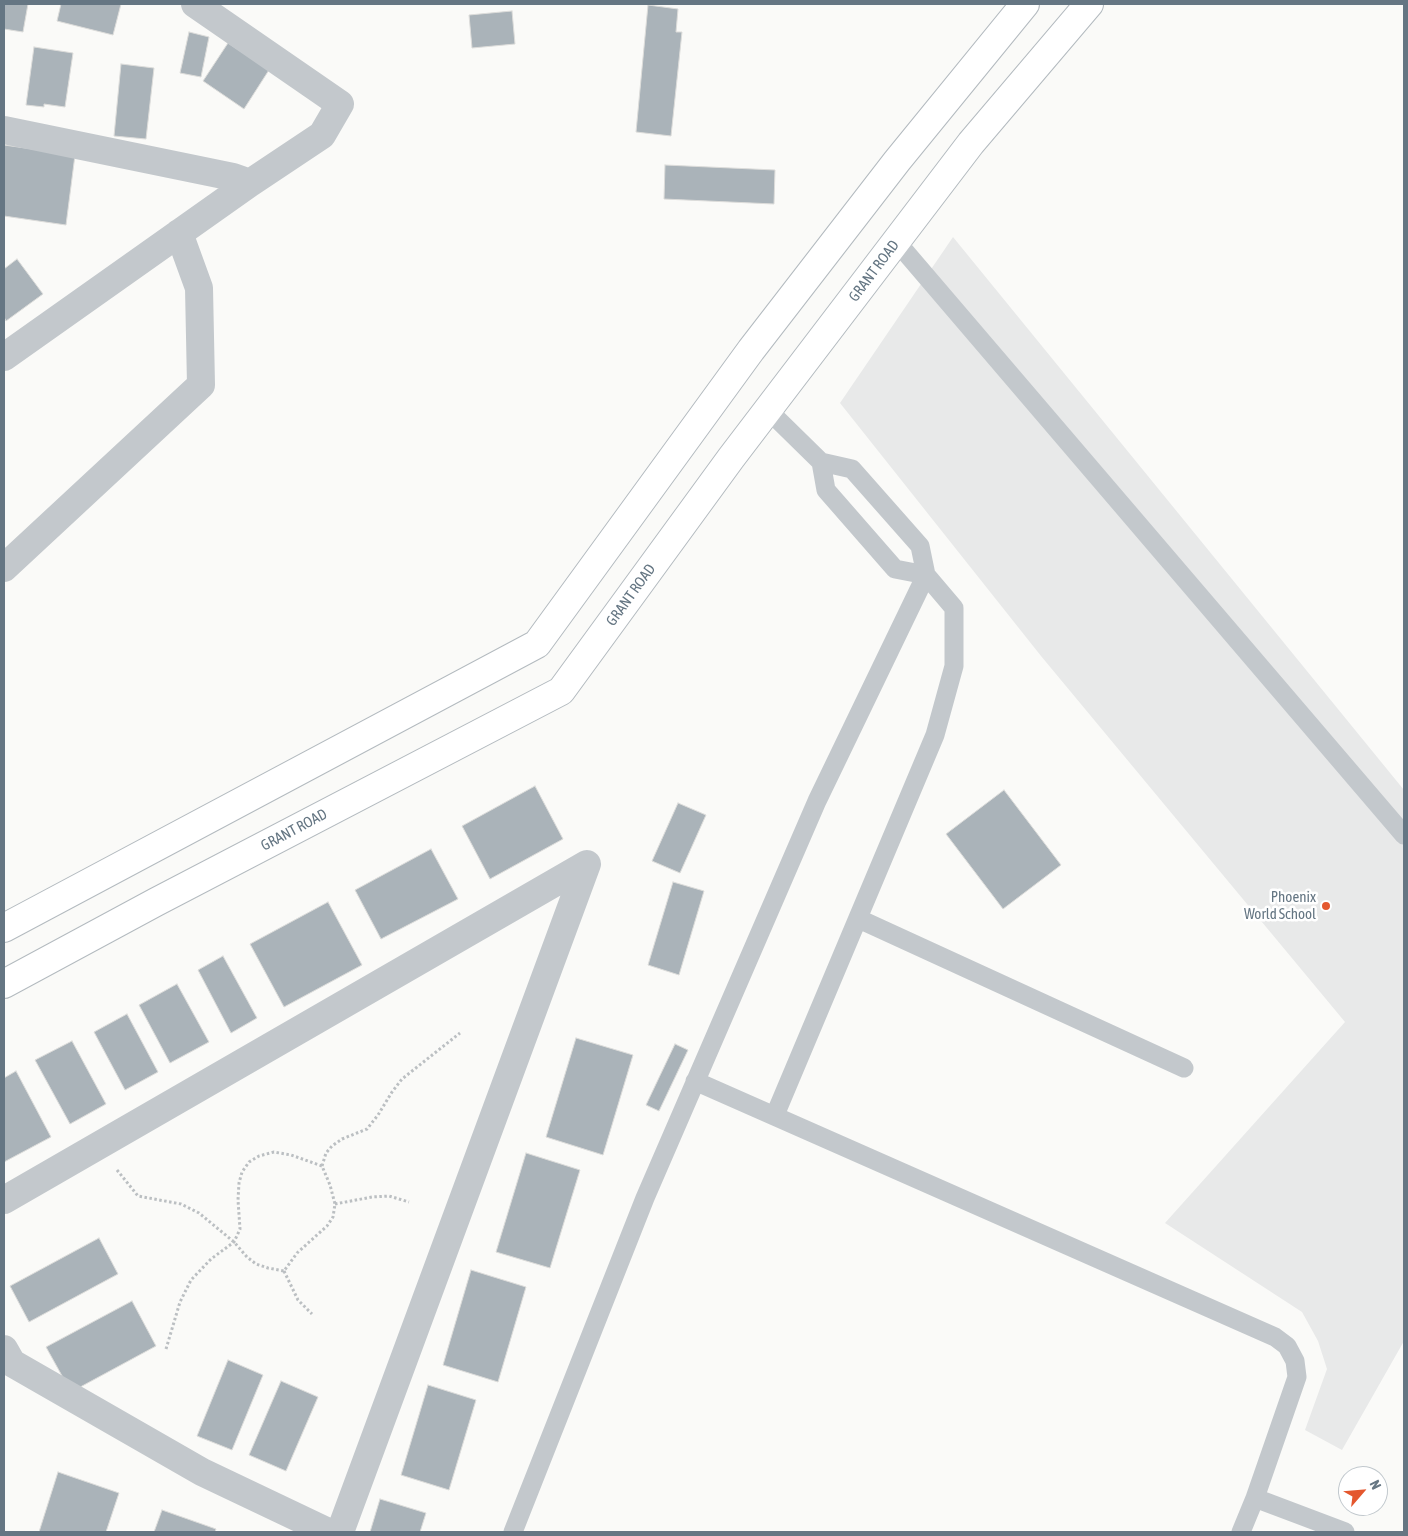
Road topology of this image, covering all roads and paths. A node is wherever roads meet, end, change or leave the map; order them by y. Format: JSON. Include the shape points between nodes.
{"nodes":[{"id":1,"x":195,"y":4,"type":"edge"},
{"id":2,"x":1026,"y":4,"type":"edge"},
{"id":3,"x":1089,"y":4,"type":"edge"},
{"id":4,"x":4,"y":130,"type":"edge"},
{"id":5,"x":250,"y":183,"type":"junction"},
{"id":6,"x":179,"y":233,"type":"junction"},
{"id":7,"x":896,"y":241,"type":"junction"},
{"id":8,"x":4,"y":357,"type":"edge"},
{"id":9,"x":768,"y":410,"type":"junction"},
{"id":10,"x":821,"y":462,"type":"junction"},
{"id":11,"x":4,"y":568,"type":"edge"},
{"id":12,"x":926,"y":575,"type":"junction"},
{"id":13,"x":1404,"y":835,"type":"edge"},
{"id":14,"x":859,"y":919,"type":"junction"},
{"id":15,"x":4,"y":928,"type":"edge"},
{"id":16,"x":4,"y":984,"type":"edge"},
{"id":17,"x":460,"y":1033,"type":"dead end"},
{"id":18,"x":1184,"y":1068,"type":"dead end"},
{"id":19,"x":695,"y":1081,"type":"junction"},
{"id":20,"x":775,"y":1115,"type":"junction"},
{"id":21,"x":97,"y":1146,"type":"junction"},
{"id":22,"x":322,"y":1166,"type":"junction"},
{"id":23,"x":4,"y":1200,"type":"edge"},
{"id":24,"x":409,"y":1202,"type":"dead end"},
{"id":25,"x":335,"y":1204,"type":"junction"},
{"id":26,"x":234,"y":1242,"type":"junction"},
{"id":27,"x":284,"y":1271,"type":"junction"},
{"id":28,"x":312,"y":1314,"type":"dead end"},
{"id":29,"x":4,"y":1349,"type":"edge"},
{"id":30,"x":166,"y":1349,"type":"dead end"},
{"id":31,"x":1255,"y":1498,"type":"junction"},
{"id":32,"x":328,"y":1532,"type":"edge"},
{"id":33,"x":340,"y":1532,"type":"edge"},
{"id":34,"x":513,"y":1532,"type":"edge"},
{"id":35,"x":1241,"y":1532,"type":"edge"},
{"id":36,"x":1345,"y":1532,"type":"edge"}],
"edges":[{"from":1,"to":5,"type":"street","via":[[340,104],[322,134]]},
{"from":2,"to":15,"type":"main road","via":[[897,161],[758,342],[537,644]]},
{"from":3,"to":7,"type":"main road","name":"GRANT ROAD","via":[[971,143]]},
{"from":4,"to":5,"type":"street"},
{"from":5,"to":6,"type":"street"},
{"from":6,"to":8,"type":"street"},
{"from":6,"to":11,"type":"street","via":[[199,288],[201,385]]},
{"from":7,"to":9,"type":"main road","name":"GRANT ROAD"},
{"from":7,"to":13,"type":"lane"},
{"from":9,"to":10,"type":"lane"},
{"from":9,"to":16,"type":"main road","name":"GRANT ROAD","via":[[561,690]]},
{"from":10,"to":12,"type":"lane","via":[[852,469],[920,546]]},
{"from":10,"to":12,"type":"lane","via":[[826,490],[896,569]]},
{"from":12,"to":14,"type":"lane","via":[[954,608],[954,666],[935,735]]},
{"from":12,"to":19,"type":"lane","via":[[816,802]]},
{"from":14,"to":18,"type":"lane"},
{"from":14,"to":20,"type":"lane"},
{"from":17,"to":22,"type":"path","via":[[402,1079],[367,1129],[332,1146]]},
{"from":19,"to":20,"type":"lane"},
{"from":19,"to":34,"type":"lane","via":[[645,1198]]},
{"from":20,"to":31,"type":"lane","via":[[1282,1342],[1295,1361],[1297,1377]]},
{"from":21,"to":23,"type":"street"},
{"from":21,"to":26,"type":"path","via":[[138,1196],[187,1207]]},
{"from":21,"to":33,"type":"street","via":[[587,864]]},
{"from":22,"to":25,"type":"path"},
{"from":22,"to":26,"type":"path","via":[[274,1152],[249,1162],[239,1183],[240,1230]]},
{"from":24,"to":25,"type":"path","via":[[390,1196]]},
{"from":25,"to":27,"type":"path","via":[[333,1217],[327,1226]]},
{"from":26,"to":27,"type":"path","via":[[256,1264]]},
{"from":26,"to":30,"type":"path","via":[[191,1280],[180,1302]]},
{"from":27,"to":28,"type":"path","via":[[298,1300]]},
{"from":29,"to":32,"type":"street","via":[[12,1363],[202,1472]]},
{"from":31,"to":35,"type":"lane"},
{"from":31,"to":36,"type":"lane"}]}
